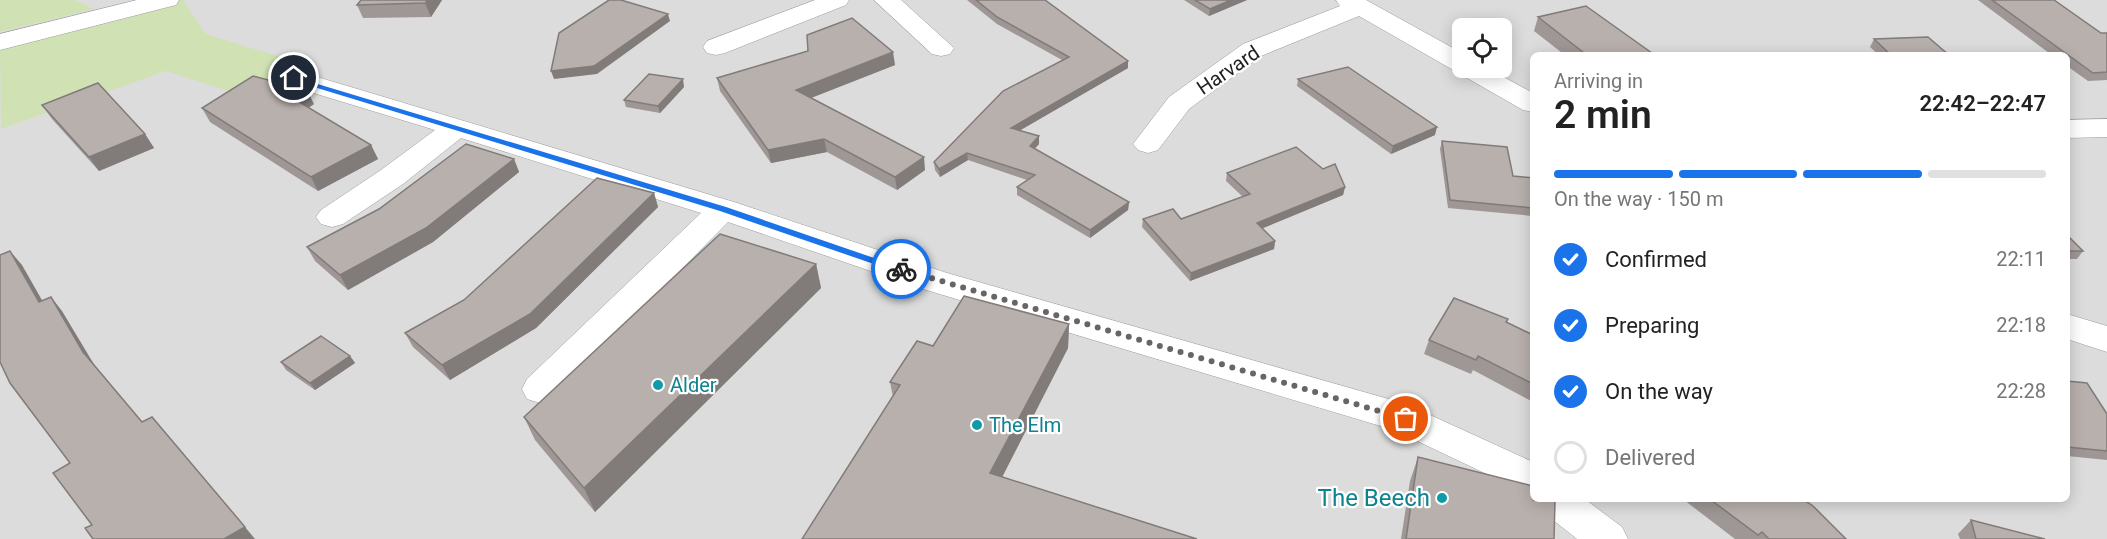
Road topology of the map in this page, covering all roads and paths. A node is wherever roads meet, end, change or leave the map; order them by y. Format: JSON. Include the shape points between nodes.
{"nodes":[{"id":1,"x":167,"y":0,"type":"edge"},
{"id":2,"x":837,"y":0,"type":"edge"},
{"id":3,"x":886,"y":0,"type":"edge"},
{"id":4,"x":1354,"y":4,"type":"edge"},
{"id":5,"x":0,"y":42,"type":"edge"},
{"id":6,"x":716,"y":47,"type":"dead end"},
{"id":7,"x":941,"y":48,"type":"dead end"},
{"id":8,"x":1452,"y":58,"type":"edge"},
{"id":9,"x":294,"y":78,"type":"dead end"},
{"id":10,"x":1486,"y":78,"type":"edge"},
{"id":11,"x":1530,"y":102,"type":"edge"},
{"id":12,"x":456,"y":128,"type":"junction"},
{"id":13,"x":2107,"y":128,"type":"edge"},
{"id":14,"x":2070,"y":129,"type":"edge"},
{"id":15,"x":1148,"y":144,"type":"dead end"},
{"id":16,"x":723,"y":209,"type":"junction"},
{"id":17,"x":332,"y":217,"type":"dead end"},
{"id":18,"x":2070,"y":327,"type":"edge"},
{"id":19,"x":2107,"y":339,"type":"edge"},
{"id":20,"x":540,"y":389,"type":"dead end"},
{"id":21,"x":1530,"y":479,"type":"edge"},
{"id":22,"x":1560,"y":502,"type":"edge"},
{"id":23,"x":1607,"y":539,"type":"edge"}],
"edges":[{"from":1,"to":5,"type":"street"},
{"from":2,"to":6,"type":"street"},
{"from":3,"to":7,"type":"street"},
{"from":4,"to":8,"type":"street"},
{"from":4,"to":15,"type":"street","name":"Harvard","via":[[1252,50],[1179,103]]},
{"from":9,"to":12,"type":"street"},
{"from":10,"to":11,"type":"street"},
{"from":12,"to":16,"type":"street"},
{"from":12,"to":17,"type":"street"},
{"from":13,"to":14,"type":"street"},
{"from":16,"to":20,"type":"street"},
{"from":16,"to":21,"type":"street","via":[[935,281],[1406,419]]},
{"from":18,"to":19,"type":"street"},
{"from":22,"to":23,"type":"street"}]}
